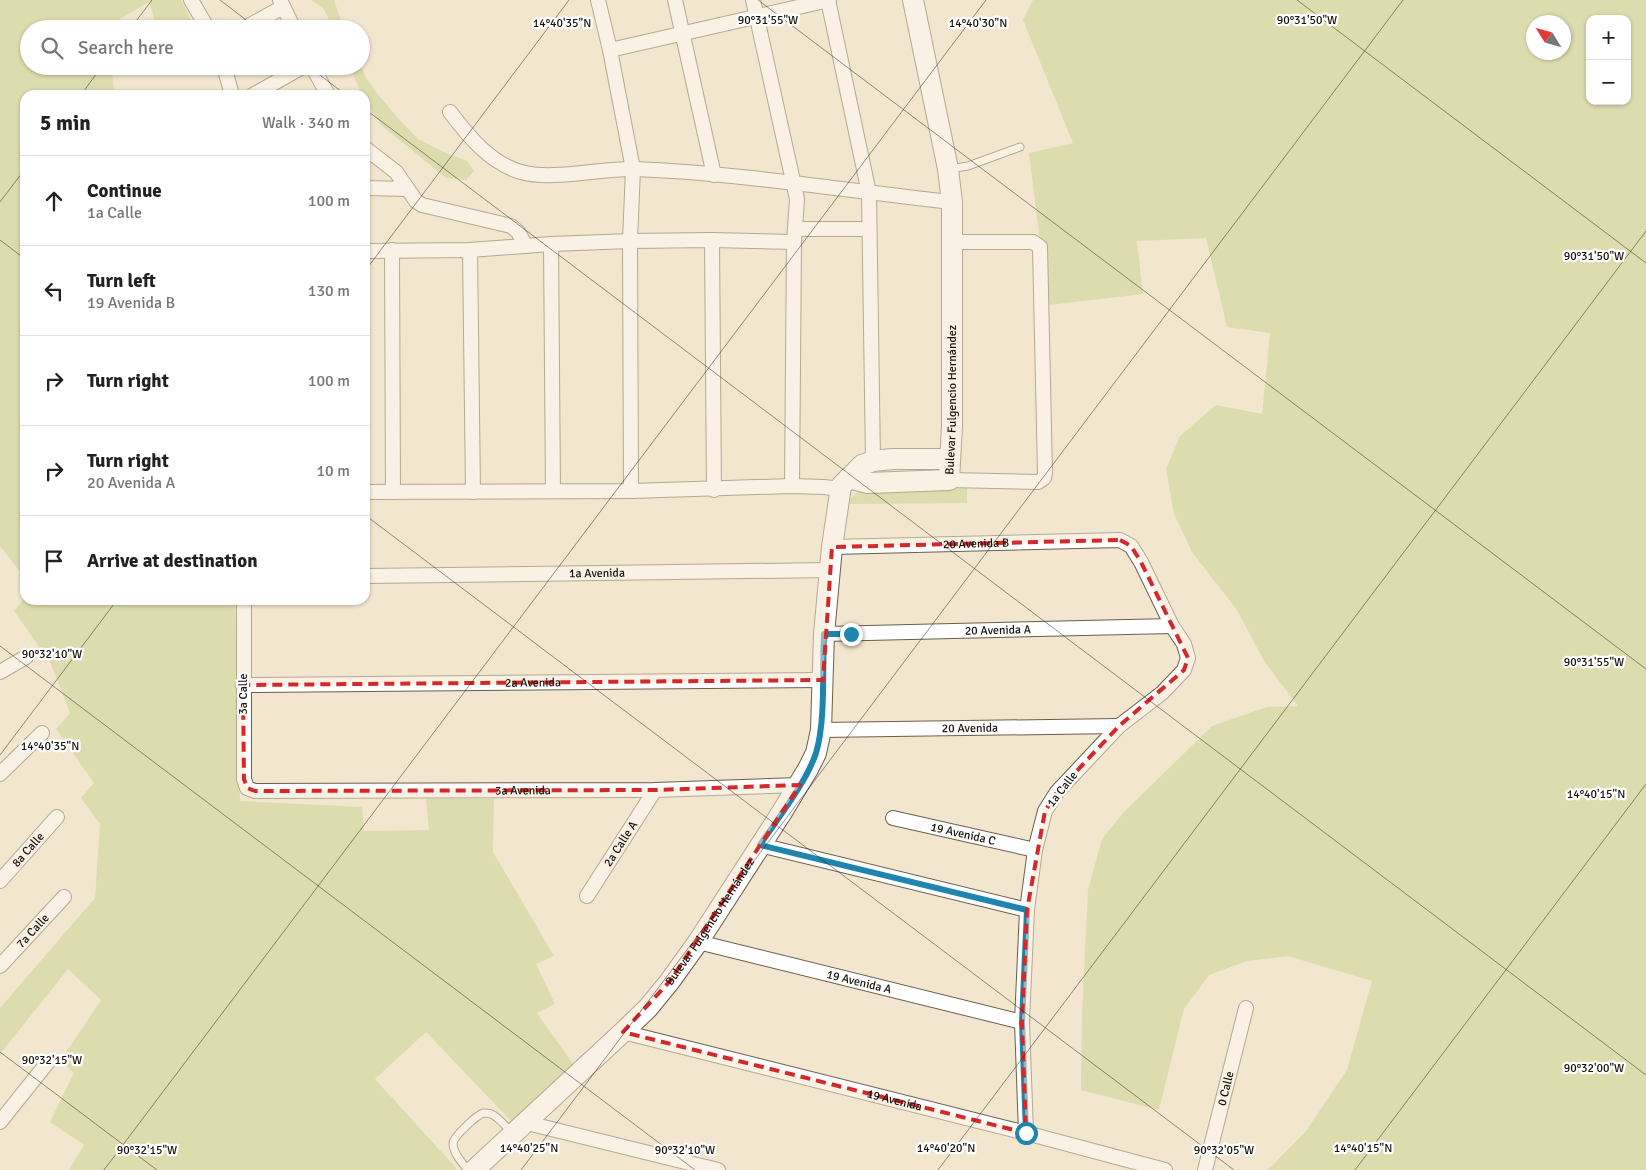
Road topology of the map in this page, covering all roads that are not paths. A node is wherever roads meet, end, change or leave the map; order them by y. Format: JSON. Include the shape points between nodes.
{"nodes":[{"id":1,"x":191,"y":0,"type":"edge"},
{"id":2,"x":598,"y":0,"type":"edge"},
{"id":3,"x":675,"y":0,"type":"edge"},
{"id":4,"x":752,"y":0,"type":"edge"},
{"id":5,"x":828,"y":0,"type":"edge"},
{"id":6,"x":912,"y":0,"type":"edge"},
{"id":7,"x":281,"y":3,"type":"edge"},
{"id":8,"x":757,"y":17,"type":"junction"},
{"id":9,"x":203,"y":20,"type":"edge"},
{"id":10,"x":256,"y":20,"type":"edge"},
{"id":11,"x":290,"y":20,"type":"edge"},
{"id":12,"x":683,"y":34,"type":"junction"},
{"id":13,"x":610,"y":50,"type":"junction"},
{"id":14,"x":226,"y":75,"type":"edge"},
{"id":15,"x":288,"y":75,"type":"edge"},
{"id":16,"x":317,"y":75,"type":"edge"},
{"id":17,"x":231,"y":90,"type":"edge"},
{"id":18,"x":262,"y":90,"type":"edge"},
{"id":19,"x":325,"y":90,"type":"edge"},
{"id":20,"x":450,"y":112,"type":"dead end"},
{"id":21,"x":1020,"y":147,"type":"dead end"},
{"id":22,"x":370,"y":152,"type":"edge"},
{"id":23,"x":633,"y":169,"type":"junction"},
{"id":24,"x":948,"y":169,"type":"junction"},
{"id":25,"x":714,"y":175,"type":"junction"},
{"id":26,"x":794,"y":183,"type":"junction"},
{"id":27,"x":370,"y":188,"type":"edge"},
{"id":28,"x":407,"y":189,"type":"junction"},
{"id":29,"x":869,"y":193,"type":"junction"},
{"id":30,"x":952,"y":202,"type":"junction"},
{"id":31,"x":869,"y":229,"type":"junction"},
{"id":32,"x":794,"y":235,"type":"junction"},
{"id":33,"x":712,"y":240,"type":"junction"},
{"id":34,"x":630,"y":241,"type":"junction"},
{"id":35,"x":952,"y":242,"type":"junction"},
{"id":36,"x":551,"y":244,"type":"junction"},
{"id":37,"x":526,"y":246,"type":"junction"},
{"id":38,"x":392,"y":250,"type":"junction"},
{"id":39,"x":470,"y":250,"type":"junction"},
{"id":40,"x":370,"y":251,"type":"edge"},
{"id":41,"x":950,"y":460,"type":"junction"},
{"id":42,"x":873,"y":461,"type":"junction"},
{"id":43,"x":949,"y":480,"type":"junction"},
{"id":44,"x":844,"y":484,"type":"junction"},
{"id":45,"x":792,"y":486,"type":"junction"},
{"id":46,"x":714,"y":490,"type":"junction"},
{"id":47,"x":553,"y":491,"type":"junction"},
{"id":48,"x":631,"y":491,"type":"junction"},
{"id":49,"x":370,"y":492,"type":"edge"},
{"id":50,"x":393,"y":492,"type":"junction"},
{"id":51,"x":473,"y":492,"type":"junction"},
{"id":52,"x":1120,"y":540,"type":"joint"},
{"id":53,"x":832,"y":547,"type":"junction"},
{"id":54,"x":830,"y":570,"type":"junction"},
{"id":55,"x":370,"y":576,"type":"edge"},
{"id":56,"x":244,"y":605,"type":"edge"},
{"id":57,"x":1172,"y":626,"type":"junction"},
{"id":58,"x":824,"y":634,"type":"junction"},
{"id":59,"x":26,"y":657,"type":"dead end"},
{"id":60,"x":0,"y":672,"type":"edge"},
{"id":61,"x":823,"y":680,"type":"junction"},
{"id":62,"x":243,"y":685,"type":"junction"},
{"id":63,"x":1119,"y":726,"type":"junction"},
{"id":64,"x":821,"y":730,"type":"junction"},
{"id":65,"x":42,"y":733,"type":"dead end"},
{"id":66,"x":0,"y":774,"type":"edge"},
{"id":67,"x":800,"y":785,"type":"junction"},
{"id":68,"x":247,"y":788,"type":"joint"},
{"id":69,"x":656,"y":790,"type":"junction"},
{"id":70,"x":57,"y":817,"type":"dead end"},
{"id":71,"x":893,"y":818,"type":"dead end"},
{"id":72,"x":760,"y":845,"type":"junction"},
{"id":73,"x":1035,"y":850,"type":"junction"},
{"id":74,"x":0,"y":881,"type":"edge"},
{"id":75,"x":587,"y":896,"type":"dead end"},
{"id":76,"x":64,"y":897,"type":"dead end"},
{"id":77,"x":1027,"y":910,"type":"junction"},
{"id":78,"x":698,"y":942,"type":"junction"},
{"id":79,"x":0,"y":966,"type":"edge"},
{"id":80,"x":1246,"y":1008,"type":"dead end"},
{"id":81,"x":1022,"y":1022,"type":"junction"},
{"id":82,"x":623,"y":1032,"type":"junction"},
{"id":83,"x":48,"y":1062,"type":"dead end"},
{"id":84,"x":0,"y":1122,"type":"edge"},
{"id":85,"x":520,"y":1128,"type":"junction"},
{"id":86,"x":1026,"y":1133,"type":"junction"},
{"id":87,"x":1145,"y":1168,"type":"edge"},
{"id":88,"x":468,"y":1170,"type":"edge"},
{"id":89,"x":474,"y":1170,"type":"edge"},
{"id":90,"x":718,"y":1170,"type":"edge"},
{"id":91,"x":1165,"y":1170,"type":"edge"},
{"id":92,"x":1205,"y":1170,"type":"edge"}],
"edges":[{"from":1,"to":9,"type":"street"},
{"from":2,"to":13,"type":"street"},
{"from":3,"to":12,"type":"street"},
{"from":4,"to":8,"type":"street"},
{"from":5,"to":8,"type":"street"},
{"from":5,"to":29,"type":"street"},
{"from":6,"to":24,"type":"street","name":"Bulevar Fulgencio Hernández"},
{"from":7,"to":10,"type":"street"},
{"from":7,"to":11,"type":"street"},
{"from":8,"to":12,"type":"street"},
{"from":8,"to":26,"type":"street"},
{"from":12,"to":13,"type":"street"},
{"from":12,"to":25,"type":"street"},
{"from":13,"to":23,"type":"street"},
{"from":14,"to":17,"type":"street"},
{"from":15,"to":18,"type":"street"},
{"from":16,"to":19,"type":"street"},
{"from":20,"to":23,"type":"street","via":[[486,153],[520,172],[535,176]]},
{"from":21,"to":24,"type":"lane","via":[[968,166]]},
{"from":22,"to":28,"type":"street","via":[[396,172]]},
{"from":23,"to":25,"type":"street"},
{"from":23,"to":34,"type":"street"},
{"from":24,"to":30,"type":"street","name":"Bulevar Fulgencio Hernández"},
{"from":25,"to":26,"type":"street"},
{"from":26,"to":29,"type":"street"},
{"from":26,"to":32,"type":"street","via":[[797,199]]},
{"from":27,"to":28,"type":"street"},
{"from":28,"to":37,"type":"street","via":[[416,201],[430,208],[511,226]]},
{"from":29,"to":30,"type":"street"},
{"from":29,"to":31,"type":"street"},
{"from":30,"to":35,"type":"street","name":"Bulevar Fulgencio Hernández"},
{"from":31,"to":32,"type":"street"},
{"from":31,"to":42,"type":"street"},
{"from":32,"to":33,"type":"street"},
{"from":32,"to":45,"type":"street"},
{"from":33,"to":34,"type":"street"},
{"from":33,"to":46,"type":"street"},
{"from":34,"to":36,"type":"street"},
{"from":34,"to":48,"type":"street"},
{"from":35,"to":41,"type":"street","name":"Bulevar Fulgencio Hernández"},
{"from":35,"to":43,"type":"street","via":[[1033,242],[1040,248],[1045,473],[1038,482]]},
{"from":36,"to":37,"type":"street"},
{"from":36,"to":47,"type":"street"},
{"from":37,"to":39,"type":"street"},
{"from":38,"to":39,"type":"street"},
{"from":38,"to":40,"type":"street"},
{"from":38,"to":50,"type":"street"},
{"from":39,"to":51,"type":"street"},
{"from":41,"to":42,"type":"street"},
{"from":41,"to":43,"type":"street","name":"Bulevar Fulgencio Hernández"},
{"from":42,"to":44,"type":"street","via":[[862,465]]},
{"from":43,"to":44,"type":"street","name":"Bulevar Fulgencio Hernández"},
{"from":44,"to":45,"type":"street"},
{"from":44,"to":53,"type":"street","name":"Bulevar Fulgencio Hernández"},
{"from":45,"to":46,"type":"street"},
{"from":46,"to":48,"type":"street"},
{"from":47,"to":48,"type":"street"},
{"from":47,"to":51,"type":"street"},
{"from":49,"to":50,"type":"street"},
{"from":50,"to":51,"type":"street"},
{"from":52,"to":53,"type":"street","name":"20 Avenida B"},
{"from":52,"to":57,"type":"street","name":"1a Calle","via":[[1131,546],[1141,562]]},
{"from":53,"to":54,"type":"street","name":"Bulevar Fulgencio Hernández"},
{"from":54,"to":55,"type":"street","name":"1a Avenida"},
{"from":54,"to":58,"type":"street","name":"Bulevar Fulgencio Hernández"},
{"from":56,"to":62,"type":"street","name":"3a Calle"},
{"from":57,"to":58,"type":"street","name":"20 Avenida A"},
{"from":57,"to":63,"type":"street","name":"1a Calle","via":[[1184,644],[1188,658],[1184,670],[1162,693]]},
{"from":58,"to":61,"type":"street","name":"Bulevar Fulgencio Hernández"},
{"from":59,"to":60,"type":"street"},
{"from":61,"to":62,"type":"street","name":"2a Avenida"},
{"from":61,"to":64,"type":"street","name":"Bulevar Fulgencio Hernández"},
{"from":62,"to":68,"type":"street","name":"3a Calle","via":[[244,779]]},
{"from":63,"to":64,"type":"street","name":"20 Avenida"},
{"from":63,"to":73,"type":"street","name":"1a Calle","via":[[1050,801]]},
{"from":64,"to":67,"type":"street","name":"Bulevar Fulgencio Hernández","via":[[816,753]]},
{"from":65,"to":66,"type":"street"},
{"from":67,"to":69,"type":"street","name":"3a Avenida"},
{"from":67,"to":72,"type":"street","name":"Bulevar Fulgencio Hernández"},
{"from":68,"to":69,"type":"street","name":"3a Avenida","via":[[255,791]]},
{"from":69,"to":75,"type":"street","name":"2a Calle A"},
{"from":70,"to":74,"type":"street","name":"8a Calle"},
{"from":71,"to":73,"type":"street","name":"19 Avenida C"},
{"from":72,"to":77,"type":"street"},
{"from":72,"to":78,"type":"street","name":"Bulevar Fulgencio Hernández"},
{"from":73,"to":77,"type":"street","name":"1a Calle"},
{"from":76,"to":79,"type":"street","name":"7a Calle"},
{"from":77,"to":81,"type":"street","name":"1a Calle"},
{"from":78,"to":81,"type":"street","name":"19 Avenida A"},
{"from":78,"to":82,"type":"street","name":"Bulevar Fulgencio Hernández","via":[[648,1008]]},
{"from":80,"to":92,"type":"street","name":"0 Calle"},
{"from":81,"to":86,"type":"street","name":"1a Calle"},
{"from":82,"to":85,"type":"street","name":"Bulevar Fulgencio Hernández"},
{"from":82,"to":86,"type":"street","name":"19 Avenida"},
{"from":83,"to":84,"type":"street"},
{"from":85,"to":88,"type":"lane","via":[[489,1113],[474,1119],[454,1139],[453,1145]]},
{"from":85,"to":89,"type":"street","name":"Bulevar Fulgencio Hernández"},
{"from":85,"to":90,"type":"street"},
{"from":86,"to":87,"type":"street","name":"19 Avenida"},
{"from":87,"to":91,"type":"street","name":"19 Avenida"}]}
